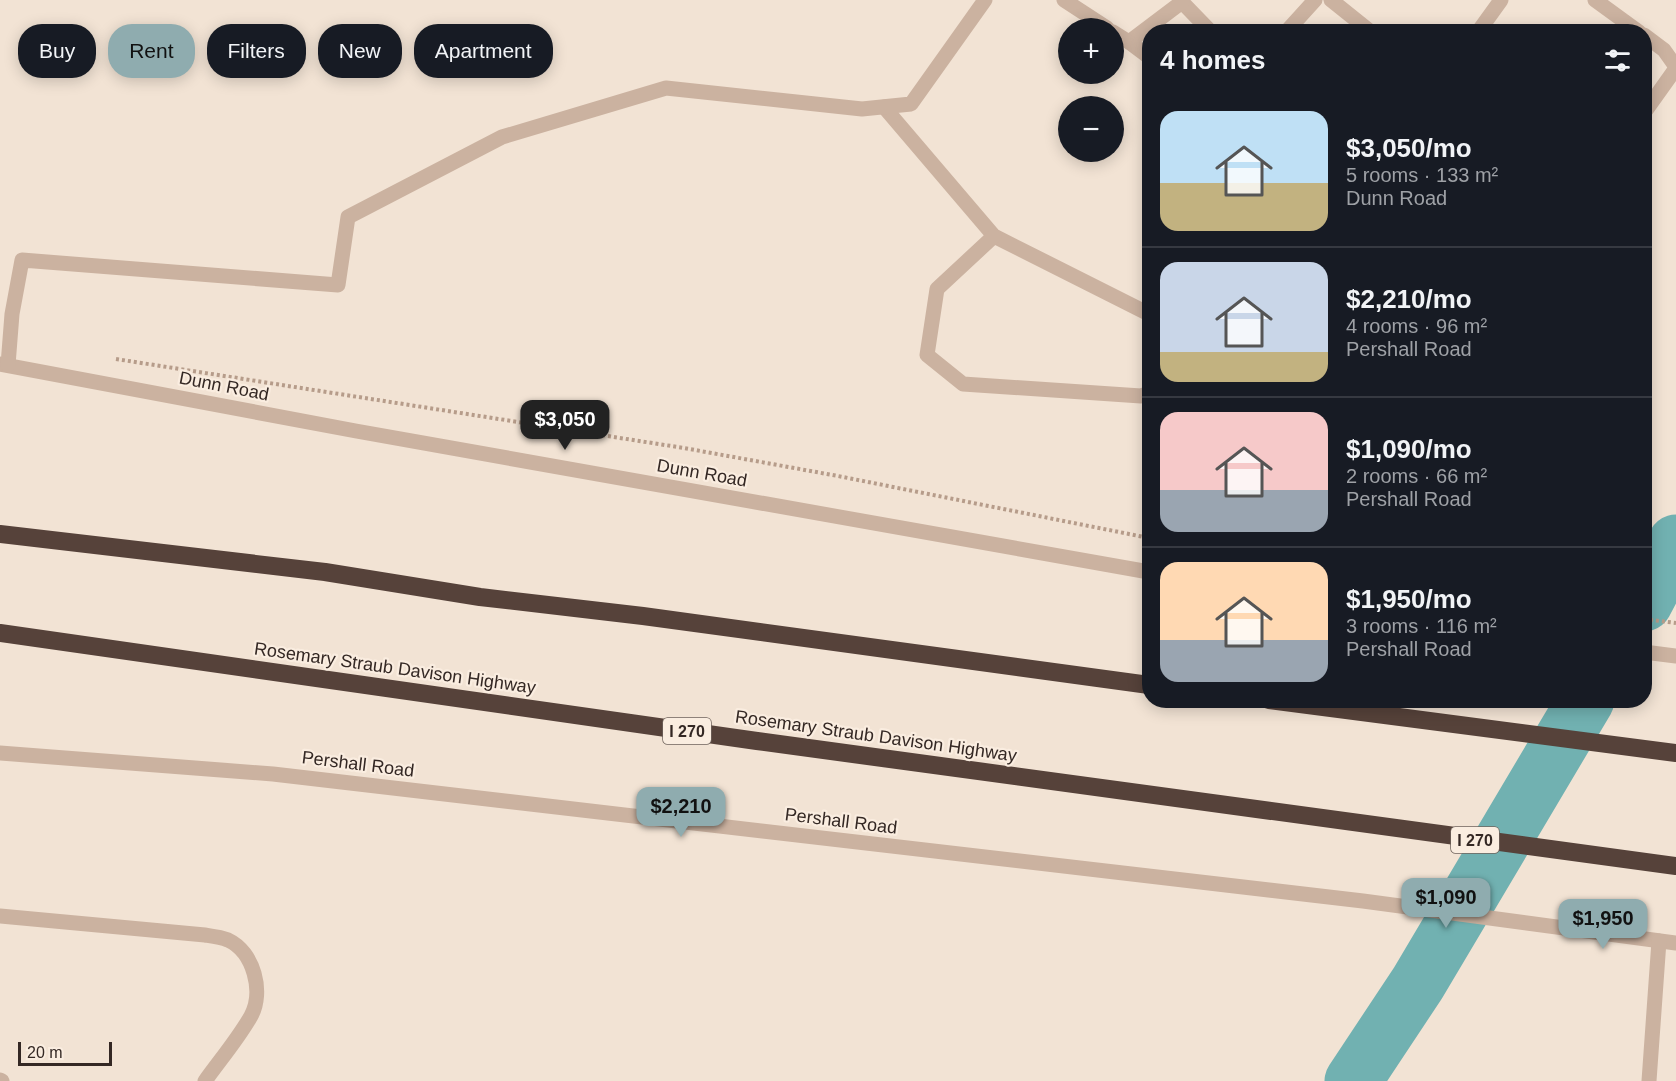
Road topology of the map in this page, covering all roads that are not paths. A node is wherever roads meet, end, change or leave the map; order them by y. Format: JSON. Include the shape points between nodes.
{"nodes":[{"id":1,"x":985,"y":0,"type":"edge"},
{"id":2,"x":1064,"y":0,"type":"edge"},
{"id":3,"x":1315,"y":0,"type":"edge"},
{"id":4,"x":1331,"y":0,"type":"edge"},
{"id":5,"x":1501,"y":0,"type":"edge"},
{"id":6,"x":1595,"y":0,"type":"edge"},
{"id":7,"x":1181,"y":1,"type":"edge"},
{"id":8,"x":1092,"y":18,"type":"edge"},
{"id":9,"x":1152,"y":24,"type":"edge"},
{"id":10,"x":1203,"y":24,"type":"edge"},
{"id":11,"x":1293,"y":24,"type":"edge"},
{"id":12,"x":1361,"y":24,"type":"edge"},
{"id":13,"x":1484,"y":24,"type":"edge"},
{"id":14,"x":1628,"y":24,"type":"edge"},
{"id":15,"x":1142,"y":32,"type":"edge"},
{"id":16,"x":1124,"y":39,"type":"edge"},
{"id":17,"x":1652,"y":41,"type":"edge"},
{"id":18,"x":1129,"y":42,"type":"junction"},
{"id":19,"x":1142,"y":52,"type":"edge"},
{"id":20,"x":1676,"y":68,"type":"edge"},
{"id":21,"x":1652,"y":102,"type":"edge"},
{"id":22,"x":884,"y":107,"type":"junction"},
{"id":23,"x":994,"y":236,"type":"junction"},
{"id":24,"x":1142,"y":310,"type":"edge"},
{"id":25,"x":4,"y":364,"type":"edge"},
{"id":26,"x":1142,"y":396,"type":"edge"},
{"id":27,"x":0,"y":534,"type":"edge"},
{"id":28,"x":1142,"y":571,"type":"edge"},
{"id":29,"x":0,"y":633,"type":"edge"},
{"id":30,"x":1652,"y":653,"type":"edge"},
{"id":31,"x":1676,"y":656,"type":"edge"},
{"id":32,"x":1142,"y":684,"type":"edge"},
{"id":33,"x":1330,"y":708,"type":"edge"},
{"id":34,"x":0,"y":753,"type":"edge"},
{"id":35,"x":1676,"y":753,"type":"edge"},
{"id":36,"x":1676,"y":866,"type":"edge"},
{"id":37,"x":0,"y":916,"type":"edge"},
{"id":38,"x":1659,"y":941,"type":"junction"},
{"id":39,"x":1676,"y":943,"type":"edge"},
{"id":40,"x":205,"y":1081,"type":"edge"},
{"id":41,"x":1649,"y":1081,"type":"edge"}],
"edges":[{"from":1,"to":22,"type":"street","via":[[911,104]]},
{"from":2,"to":8,"type":"street"},
{"from":3,"to":11,"type":"street"},
{"from":4,"to":12,"type":"street"},
{"from":5,"to":13,"type":"street"},
{"from":6,"to":14,"type":"street"},
{"from":7,"to":9,"type":"street"},
{"from":7,"to":10,"type":"street"},
{"from":15,"to":18,"type":"street"},
{"from":16,"to":18,"type":"street"},
{"from":17,"to":20,"type":"street"},
{"from":18,"to":19,"type":"street"},
{"from":20,"to":21,"type":"street"},
{"from":22,"to":23,"type":"street"},
{"from":22,"to":25,"type":"street","via":[[862,110],[666,88],[502,137],[348,217],[338,285],[22,260]]},
{"from":23,"to":24,"type":"street"},
{"from":23,"to":26,"type":"street","via":[[937,289],[927,355],[963,384]]},
{"from":25,"to":28,"type":"street","name":"Dunn Road"},
{"from":27,"to":32,"type":"highway","via":[[325,572],[480,597]]},
{"from":29,"to":36,"type":"highway","name":"Rosemary Straub Davison Highway","number":"I 270"},
{"from":30,"to":31,"type":"street"},
{"from":33,"to":35,"type":"highway"},
{"from":34,"to":38,"type":"street","name":"Pershall Road","via":[[273,774],[1363,901]]},
{"from":37,"to":40,"type":"street","via":[[205,935],[228,939],[245,952],[256,993],[252,1014]]},
{"from":38,"to":39,"type":"street","name":"Pershall Road"},
{"from":38,"to":41,"type":"street"}]}
